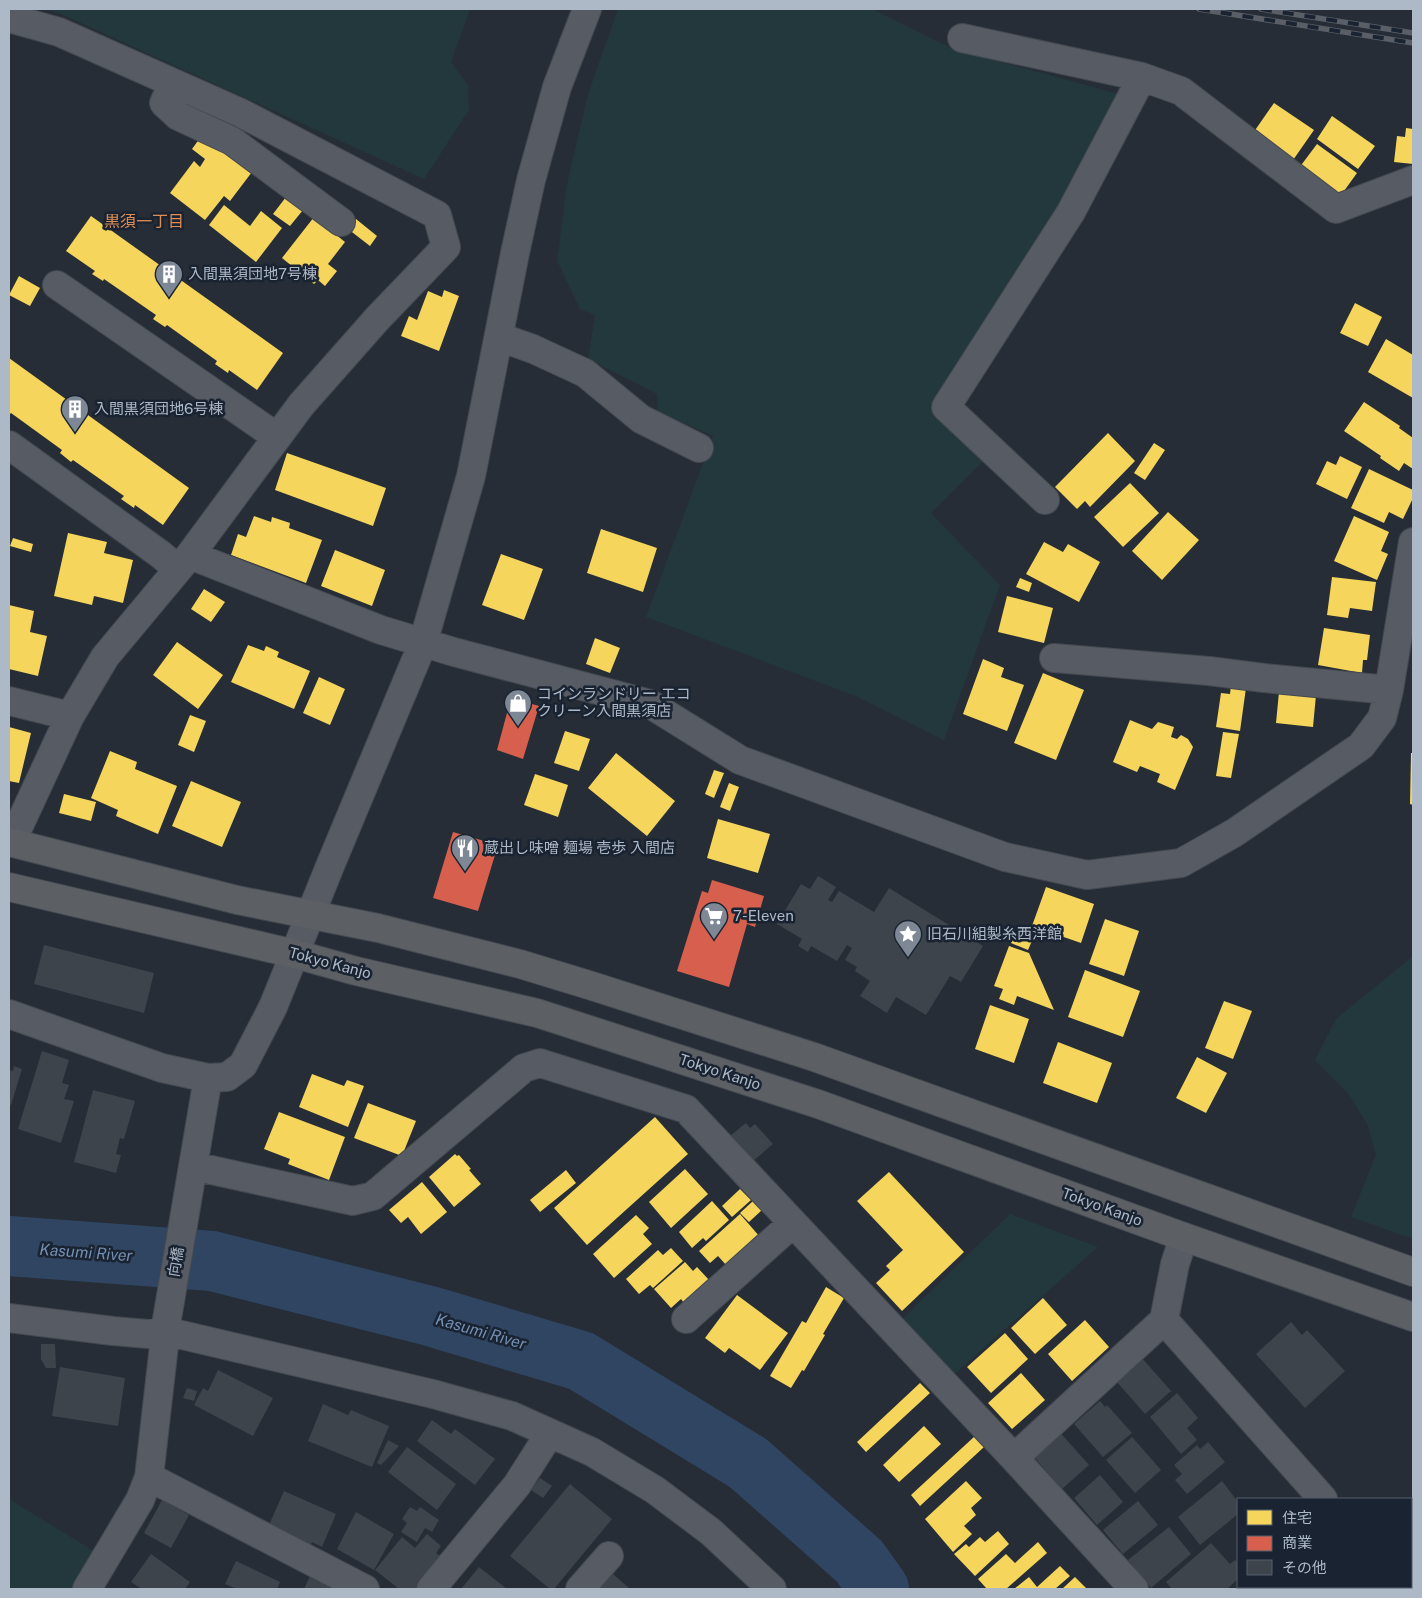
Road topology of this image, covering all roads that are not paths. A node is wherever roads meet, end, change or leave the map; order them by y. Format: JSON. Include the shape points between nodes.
{"nodes":[{"id":1,"x":587,"y":9,"type":"edge"},
{"id":2,"x":9,"y":18,"type":"edge"},
{"id":3,"x":962,"y":38,"type":"dead end"},
{"id":4,"x":1142,"y":77,"type":"junction"},
{"id":5,"x":173,"y":83,"type":"junction"},
{"id":6,"x":1413,"y":180,"type":"edge"},
{"id":7,"x":341,"y":222,"type":"dead end"},
{"id":8,"x":57,"y":285,"type":"dead end"},
{"id":9,"x":499,"y":337,"type":"junction"},
{"id":10,"x":277,"y":437,"type":"junction"},
{"id":11,"x":9,"y":445,"type":"edge"},
{"id":12,"x":699,"y":448,"type":"dead end"},
{"id":13,"x":1045,"y":500,"type":"dead end"},
{"id":14,"x":1413,"y":542,"type":"edge"},
{"id":15,"x":184,"y":562,"type":"junction"},
{"id":16,"x":1409,"y":602,"type":"edge"},
{"id":17,"x":423,"y":643,"type":"junction"},
{"id":18,"x":1054,"y":658,"type":"dead end"},
{"id":19,"x":1389,"y":690,"type":"junction"},
{"id":20,"x":9,"y":701,"type":"edge"},
{"id":21,"x":70,"y":716,"type":"junction"},
{"id":22,"x":10,"y":842,"type":"edge"},
{"id":23,"x":9,"y":887,"type":"edge"},
{"id":24,"x":310,"y":915,"type":"junction"},
{"id":25,"x":295,"y":954,"type":"junction"},
{"id":26,"x":9,"y":1014,"type":"edge"},
{"id":27,"x":208,"y":1078,"type":"junction"},
{"id":28,"x":193,"y":1166,"type":"junction"},
{"id":29,"x":793,"y":1223,"type":"junction"},
{"id":30,"x":1184,"y":1237,"type":"junction"},
{"id":31,"x":1413,"y":1272,"type":"edge"},
{"id":32,"x":1413,"y":1317,"type":"edge"},
{"id":33,"x":9,"y":1318,"type":"edge"},
{"id":34,"x":686,"y":1319,"type":"dead end"},
{"id":35,"x":1164,"y":1320,"type":"junction"},
{"id":36,"x":166,"y":1325,"type":"junction"},
{"id":37,"x":550,"y":1433,"type":"junction"},
{"id":38,"x":1014,"y":1458,"type":"junction"},
{"id":39,"x":149,"y":1477,"type":"junction"},
{"id":40,"x":1322,"y":1498,"type":"edge"},
{"id":41,"x":609,"y":1556,"type":"dead end"},
{"id":42,"x":87,"y":1589,"type":"edge"},
{"id":43,"x":365,"y":1589,"type":"edge"},
{"id":44,"x":431,"y":1589,"type":"edge"},
{"id":45,"x":580,"y":1589,"type":"edge"},
{"id":46,"x":772,"y":1589,"type":"edge"},
{"id":47,"x":1134,"y":1589,"type":"edge"}],
"edges":[{"from":1,"to":9,"type":"street","via":[[557,87],[532,180]]},
{"from":2,"to":5,"type":"street","via":[[59,32]]},
{"from":3,"to":4,"type":"street"},
{"from":4,"to":6,"type":"street","via":[[1181,91],[1336,209]]},
{"from":4,"to":13,"type":"street","via":[[1071,212],[946,407]]},
{"from":5,"to":7,"type":"street","via":[[164,103],[178,116],[232,140]]},
{"from":5,"to":10,"type":"street","via":[[241,113],[437,214],[446,247],[301,404]]},
{"from":8,"to":10,"type":"street"},
{"from":9,"to":12,"type":"street","via":[[585,373],[641,419]]},
{"from":9,"to":17,"type":"street","via":[[471,476]]},
{"from":10,"to":15,"type":"street"},
{"from":11,"to":15,"type":"street","via":[[160,554]]},
{"from":14,"to":16,"type":"street"},
{"from":15,"to":17,"type":"street"},
{"from":15,"to":21,"type":"street","via":[[105,656]]},
{"from":16,"to":19,"type":"street"},
{"from":17,"to":19,"type":"street","via":[[650,704],[740,760],[1005,857],[1087,875],[1181,863],[1234,833],[1361,746],[1382,718]]},
{"from":17,"to":24,"type":"street"},
{"from":18,"to":19,"type":"street"},
{"from":20,"to":21,"type":"street"},
{"from":21,"to":22,"type":"street"},
{"from":22,"to":24,"type":"highway"},
{"from":23,"to":25,"type":"highway","name":"Tokyo Kanjo"},
{"from":24,"to":25,"type":"street"},
{"from":24,"to":31,"type":"highway","via":[[378,928],[520,964],[805,1054]]},
{"from":25,"to":27,"type":"street","via":[[273,1007],[243,1065],[227,1077]]},
{"from":25,"to":30,"type":"highway","name":"Tokyo Kanjo","via":[[537,1013],[818,1104]]},
{"from":26,"to":27,"type":"street","via":[[162,1068]]},
{"from":27,"to":28,"type":"street","name":"向橋"},
{"from":28,"to":29,"type":"street","via":[[354,1201],[373,1196],[524,1068],[540,1063],[686,1109]]},
{"from":28,"to":36,"type":"street","name":"向橋"},
{"from":29,"to":34,"type":"street"},
{"from":29,"to":38,"type":"street"},
{"from":30,"to":32,"type":"highway","name":"Tokyo Kanjo"},
{"from":30,"to":35,"type":"street"},
{"from":33,"to":36,"type":"street","via":[[148,1334]]},
{"from":35,"to":38,"type":"street"},
{"from":35,"to":40,"type":"street"},
{"from":36,"to":37,"type":"street","via":[[512,1416]]},
{"from":36,"to":39,"type":"street","name":"向橋"},
{"from":37,"to":44,"type":"street","via":[[518,1485]]},
{"from":37,"to":46,"type":"street","via":[[592,1452],[655,1490],[711,1532]]},
{"from":38,"to":47,"type":"street"},
{"from":39,"to":42,"type":"street","name":"向橋","via":[[140,1500]]},
{"from":39,"to":43,"type":"street"},
{"from":41,"to":45,"type":"street"}]}
